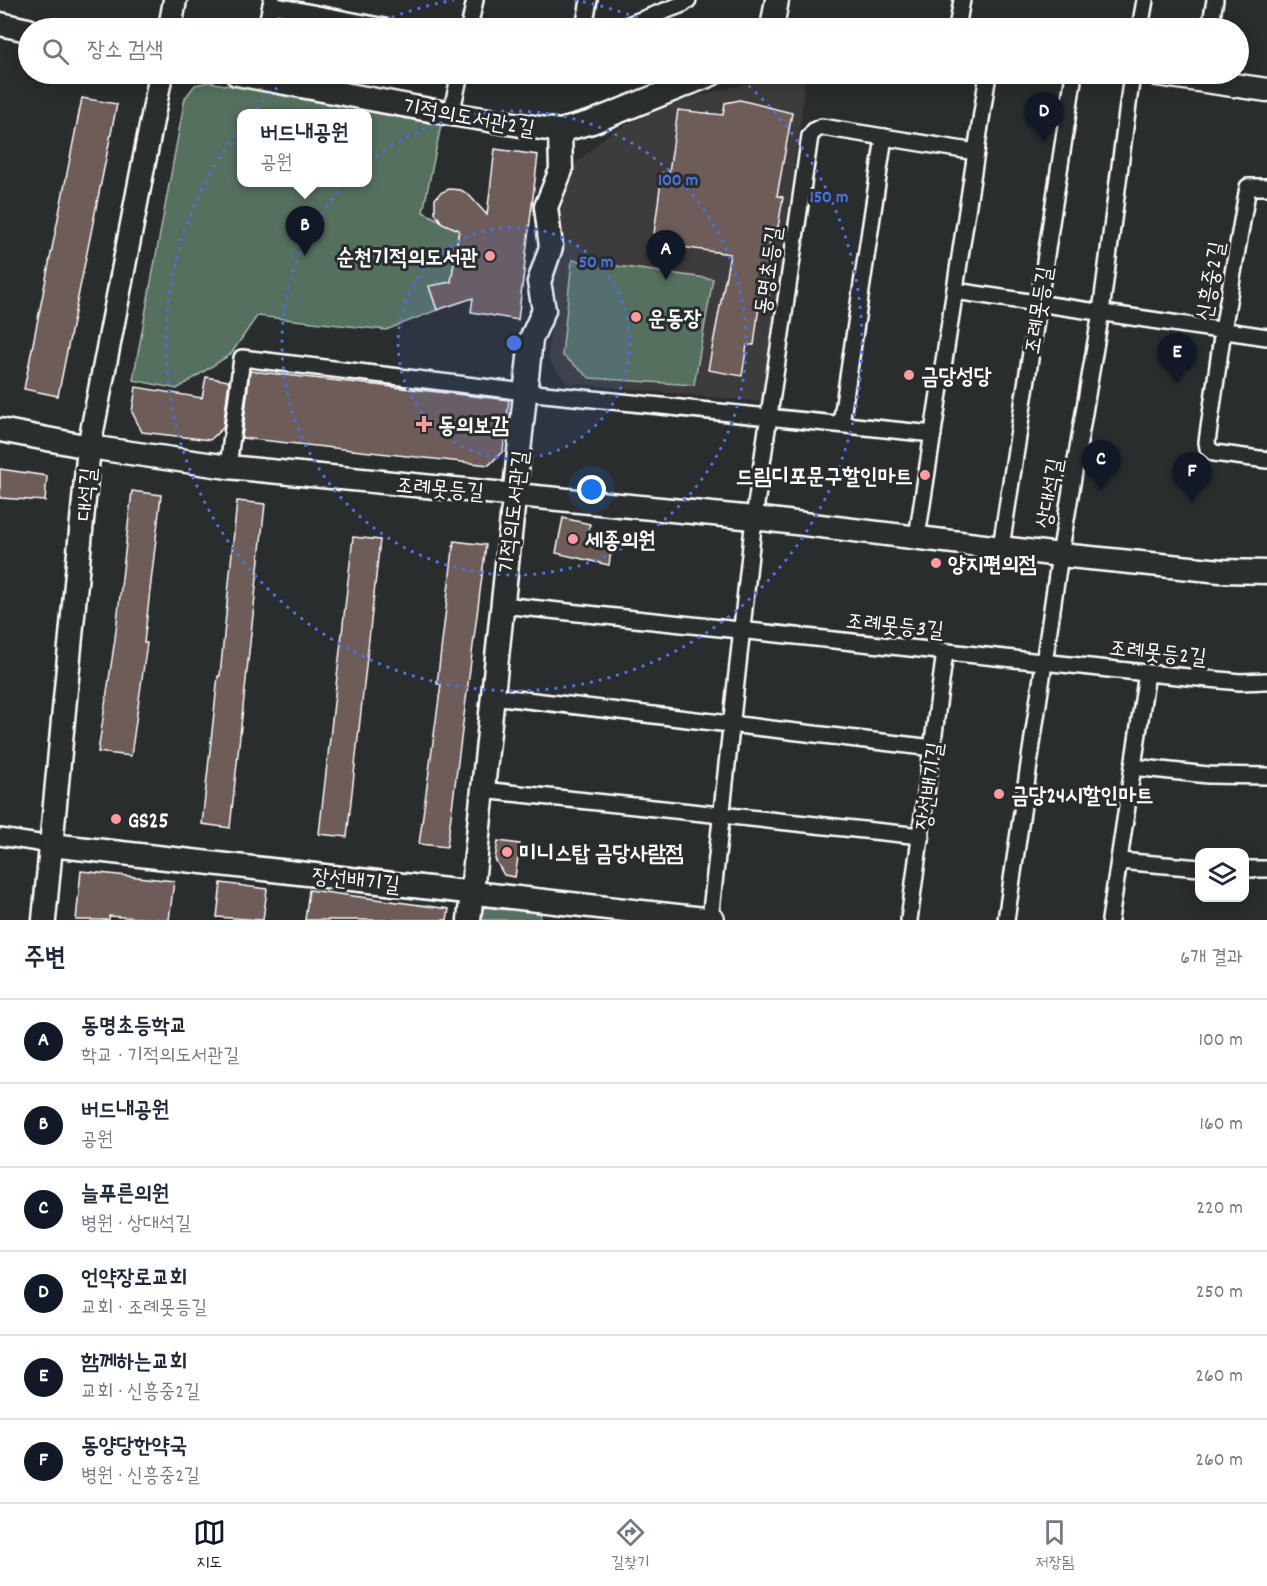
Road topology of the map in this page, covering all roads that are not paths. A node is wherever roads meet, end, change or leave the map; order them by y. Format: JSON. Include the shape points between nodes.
{"nodes":[{"id":1,"x":176,"y":0,"type":"edge"},
{"id":2,"x":474,"y":0,"type":"edge"},
{"id":3,"x":590,"y":0,"type":"edge"},
{"id":4,"x":688,"y":0,"type":"edge"},
{"id":5,"x":777,"y":0,"type":"edge"},
{"id":6,"x":962,"y":0,"type":"edge"},
{"id":7,"x":1145,"y":0,"type":"edge"},
{"id":8,"x":1215,"y":0,"type":"edge"},
{"id":9,"x":271,"y":3,"type":"edge"},
{"id":10,"x":172,"y":18,"type":"edge"},
{"id":11,"x":268,"y":18,"type":"edge"},
{"id":12,"x":342,"y":18,"type":"edge"},
{"id":13,"x":471,"y":18,"type":"edge"},
{"id":14,"x":586,"y":18,"type":"edge"},
{"id":15,"x":646,"y":18,"type":"edge"},
{"id":16,"x":774,"y":18,"type":"edge"},
{"id":17,"x":959,"y":18,"type":"edge"},
{"id":18,"x":1142,"y":18,"type":"edge"},
{"id":19,"x":1212,"y":18,"type":"edge"},
{"id":20,"x":0,"y":24,"type":"edge"},
{"id":21,"x":18,"y":28,"type":"edge"},
{"id":22,"x":159,"y":84,"type":"edge"},
{"id":23,"x":296,"y":84,"type":"edge"},
{"id":24,"x":458,"y":84,"type":"edge"},
{"id":25,"x":686,"y":84,"type":"edge"},
{"id":26,"x":986,"y":84,"type":"edge"},
{"id":27,"x":1072,"y":84,"type":"edge"},
{"id":28,"x":1131,"y":84,"type":"edge"},
{"id":29,"x":1239,"y":84,"type":"edge"},
{"id":30,"x":1267,"y":90,"type":"edge"},
{"id":31,"x":451,"y":114,"type":"junction"},
{"id":32,"x":560,"y":132,"type":"junction"},
{"id":33,"x":884,"y":137,"type":"junction"},
{"id":34,"x":976,"y":152,"type":"junction"},
{"id":35,"x":1267,"y":187,"type":"edge"},
{"id":36,"x":955,"y":291,"type":"junction"},
{"id":37,"x":1038,"y":303,"type":"junction"},
{"id":38,"x":1101,"y":312,"type":"junction"},
{"id":39,"x":1223,"y":330,"type":"junction"},
{"id":40,"x":1267,"y":337,"type":"edge"},
{"id":41,"x":525,"y":392,"type":"junction"},
{"id":42,"x":768,"y":416,"type":"junction"},
{"id":43,"x":841,"y":423,"type":"junction"},
{"id":44,"x":0,"y":430,"type":"edge"},
{"id":45,"x":933,"y":434,"type":"junction"},
{"id":46,"x":89,"y":447,"type":"junction"},
{"id":47,"x":1267,"y":460,"type":"edge"},
{"id":48,"x":228,"y":467,"type":"junction"},
{"id":49,"x":514,"y":494,"type":"junction"},
{"id":50,"x":754,"y":518,"type":"junction"},
{"id":51,"x":917,"y":537,"type":"junction"},
{"id":52,"x":1001,"y":547,"type":"junction"},
{"id":53,"x":1060,"y":555,"type":"junction"},
{"id":54,"x":1267,"y":572,"type":"edge"},
{"id":55,"x":502,"y":604,"type":"junction"},
{"id":56,"x":741,"y":630,"type":"junction"},
{"id":57,"x":945,"y":652,"type":"junction"},
{"id":58,"x":1044,"y":662,"type":"junction"},
{"id":59,"x":1147,"y":673,"type":"junction"},
{"id":60,"x":1267,"y":681,"type":"edge"},
{"id":61,"x":492,"y":696,"type":"junction"},
{"id":62,"x":731,"y":724,"type":"junction"},
{"id":63,"x":933,"y":748,"type":"junction"},
{"id":64,"x":1133,"y":767,"type":"junction"},
{"id":65,"x":1267,"y":776,"type":"edge"},
{"id":66,"x":482,"y":790,"type":"junction"},
{"id":67,"x":721,"y":815,"type":"junction"},
{"id":68,"x":921,"y":836,"type":"junction"},
{"id":69,"x":0,"y":837,"type":"edge"},
{"id":70,"x":51,"y":845,"type":"junction"},
{"id":71,"x":1119,"y":861,"type":"junction"},
{"id":72,"x":1195,"y":868,"type":"edge"},
{"id":73,"x":1249,"y":869,"type":"edge"},
{"id":74,"x":1267,"y":869,"type":"edge"},
{"id":75,"x":472,"y":892,"type":"junction"},
{"id":76,"x":44,"y":920,"type":"edge"},
{"id":77,"x":469,"y":920,"type":"edge"},
{"id":78,"x":711,"y":920,"type":"edge"},
{"id":79,"x":909,"y":920,"type":"edge"},
{"id":80,"x":1006,"y":920,"type":"edge"},
{"id":81,"x":1110,"y":920,"type":"edge"}],
"edges":[{"from":1,"to":10,"type":"street"},
{"from":2,"to":13,"type":"street"},
{"from":3,"to":14,"type":"street"},
{"from":4,"to":15,"type":"street"},
{"from":5,"to":16,"type":"street"},
{"from":6,"to":17,"type":"street"},
{"from":7,"to":18,"type":"street"},
{"from":8,"to":19,"type":"street"},
{"from":9,"to":11,"type":"street"},
{"from":9,"to":12,"type":"street"},
{"from":20,"to":21,"type":"street"},
{"from":22,"to":46,"type":"street","name":"대석길"},
{"from":23,"to":31,"type":"street","name":"기적의도서관2길"},
{"from":24,"to":31,"type":"street"},
{"from":25,"to":32,"type":"street"},
{"from":26,"to":34,"type":"street"},
{"from":27,"to":37,"type":"street","name":"조례못등길"},
{"from":28,"to":38,"type":"street","name":"상대석길"},
{"from":29,"to":30,"type":"street"},
{"from":31,"to":32,"type":"street","name":"기적의도서관2길"},
{"from":32,"to":41,"type":"street","name":"기적의도서관길","via":[[561,170],[546,211],[551,247],[539,282],[544,310],[531,339]]},
{"from":33,"to":34,"type":"street","name":"동명초등길"},
{"from":33,"to":42,"type":"street","name":"동명초등길","via":[[822,127],[810,136]]},
{"from":33,"to":43,"type":"street"},
{"from":34,"to":36,"type":"street"},
{"from":35,"to":39,"type":"street","name":"신흥중2길","via":[[1248,187]]},
{"from":36,"to":37,"type":"street"},
{"from":36,"to":45,"type":"street"},
{"from":37,"to":38,"type":"street"},
{"from":37,"to":52,"type":"street","name":"조례못등길"},
{"from":38,"to":39,"type":"street"},
{"from":38,"to":53,"type":"street","name":"상대석길"},
{"from":39,"to":40,"type":"street"},
{"from":39,"to":47,"type":"street","name":"신흥중2길","via":[[1208,448],[1214,453]]},
{"from":41,"to":42,"type":"street"},
{"from":41,"to":48,"type":"street","via":[[242,358]]},
{"from":41,"to":49,"type":"street","name":"기적의도서관길"},
{"from":42,"to":43,"type":"street"},
{"from":42,"to":50,"type":"street","name":"동명초등길"},
{"from":43,"to":45,"type":"street"},
{"from":44,"to":46,"type":"street","name":"조례못등길"},
{"from":45,"to":51,"type":"street"},
{"from":46,"to":48,"type":"street","name":"조례못등길"},
{"from":46,"to":70,"type":"street","name":"대석길"},
{"from":48,"to":49,"type":"street","name":"조례못등길"},
{"from":49,"to":50,"type":"street","name":"조례못등길"},
{"from":49,"to":55,"type":"street","name":"기적의도서관길"},
{"from":50,"to":51,"type":"street","name":"조례못등길"},
{"from":50,"to":56,"type":"street"},
{"from":51,"to":52,"type":"street","name":"조례못등길"},
{"from":52,"to":53,"type":"street","name":"조례못등길"},
{"from":53,"to":54,"type":"street","name":"조례못등길","via":[[1221,572]]},
{"from":53,"to":58,"type":"street","name":"상대석길"},
{"from":55,"to":56,"type":"street","name":"조례못등3길"},
{"from":55,"to":61,"type":"street","name":"기적의도서관길"},
{"from":56,"to":57,"type":"street","name":"조례못등3길"},
{"from":56,"to":62,"type":"street"},
{"from":57,"to":58,"type":"street","name":"조례못등3길"},
{"from":57,"to":63,"type":"street","name":"장선배기길"},
{"from":58,"to":59,"type":"street","name":"조례못등2길"},
{"from":58,"to":80,"type":"street","name":"상대석길"},
{"from":59,"to":60,"type":"street","name":"조례못등2길"},
{"from":59,"to":64,"type":"street"},
{"from":61,"to":62,"type":"street"},
{"from":61,"to":66,"type":"street","name":"기적의도서관길"},
{"from":62,"to":63,"type":"street"},
{"from":62,"to":67,"type":"street"},
{"from":63,"to":68,"type":"street","name":"장선배기길"},
{"from":64,"to":65,"type":"street"},
{"from":64,"to":71,"type":"street"},
{"from":66,"to":67,"type":"street"},
{"from":66,"to":75,"type":"street","name":"기적의도서관길"},
{"from":67,"to":68,"type":"street"},
{"from":67,"to":78,"type":"street"},
{"from":68,"to":79,"type":"street","name":"장선배기길"},
{"from":69,"to":70,"type":"street","name":"장선배기길"},
{"from":70,"to":75,"type":"street","name":"장선배기길"},
{"from":70,"to":76,"type":"street","name":"대석길"},
{"from":71,"to":72,"type":"street"},
{"from":71,"to":81,"type":"street"},
{"from":73,"to":74,"type":"street"},
{"from":75,"to":77,"type":"street","name":"기적의도서관길"},
{"from":75,"to":78,"type":"street","name":"장선배기길"}]}
